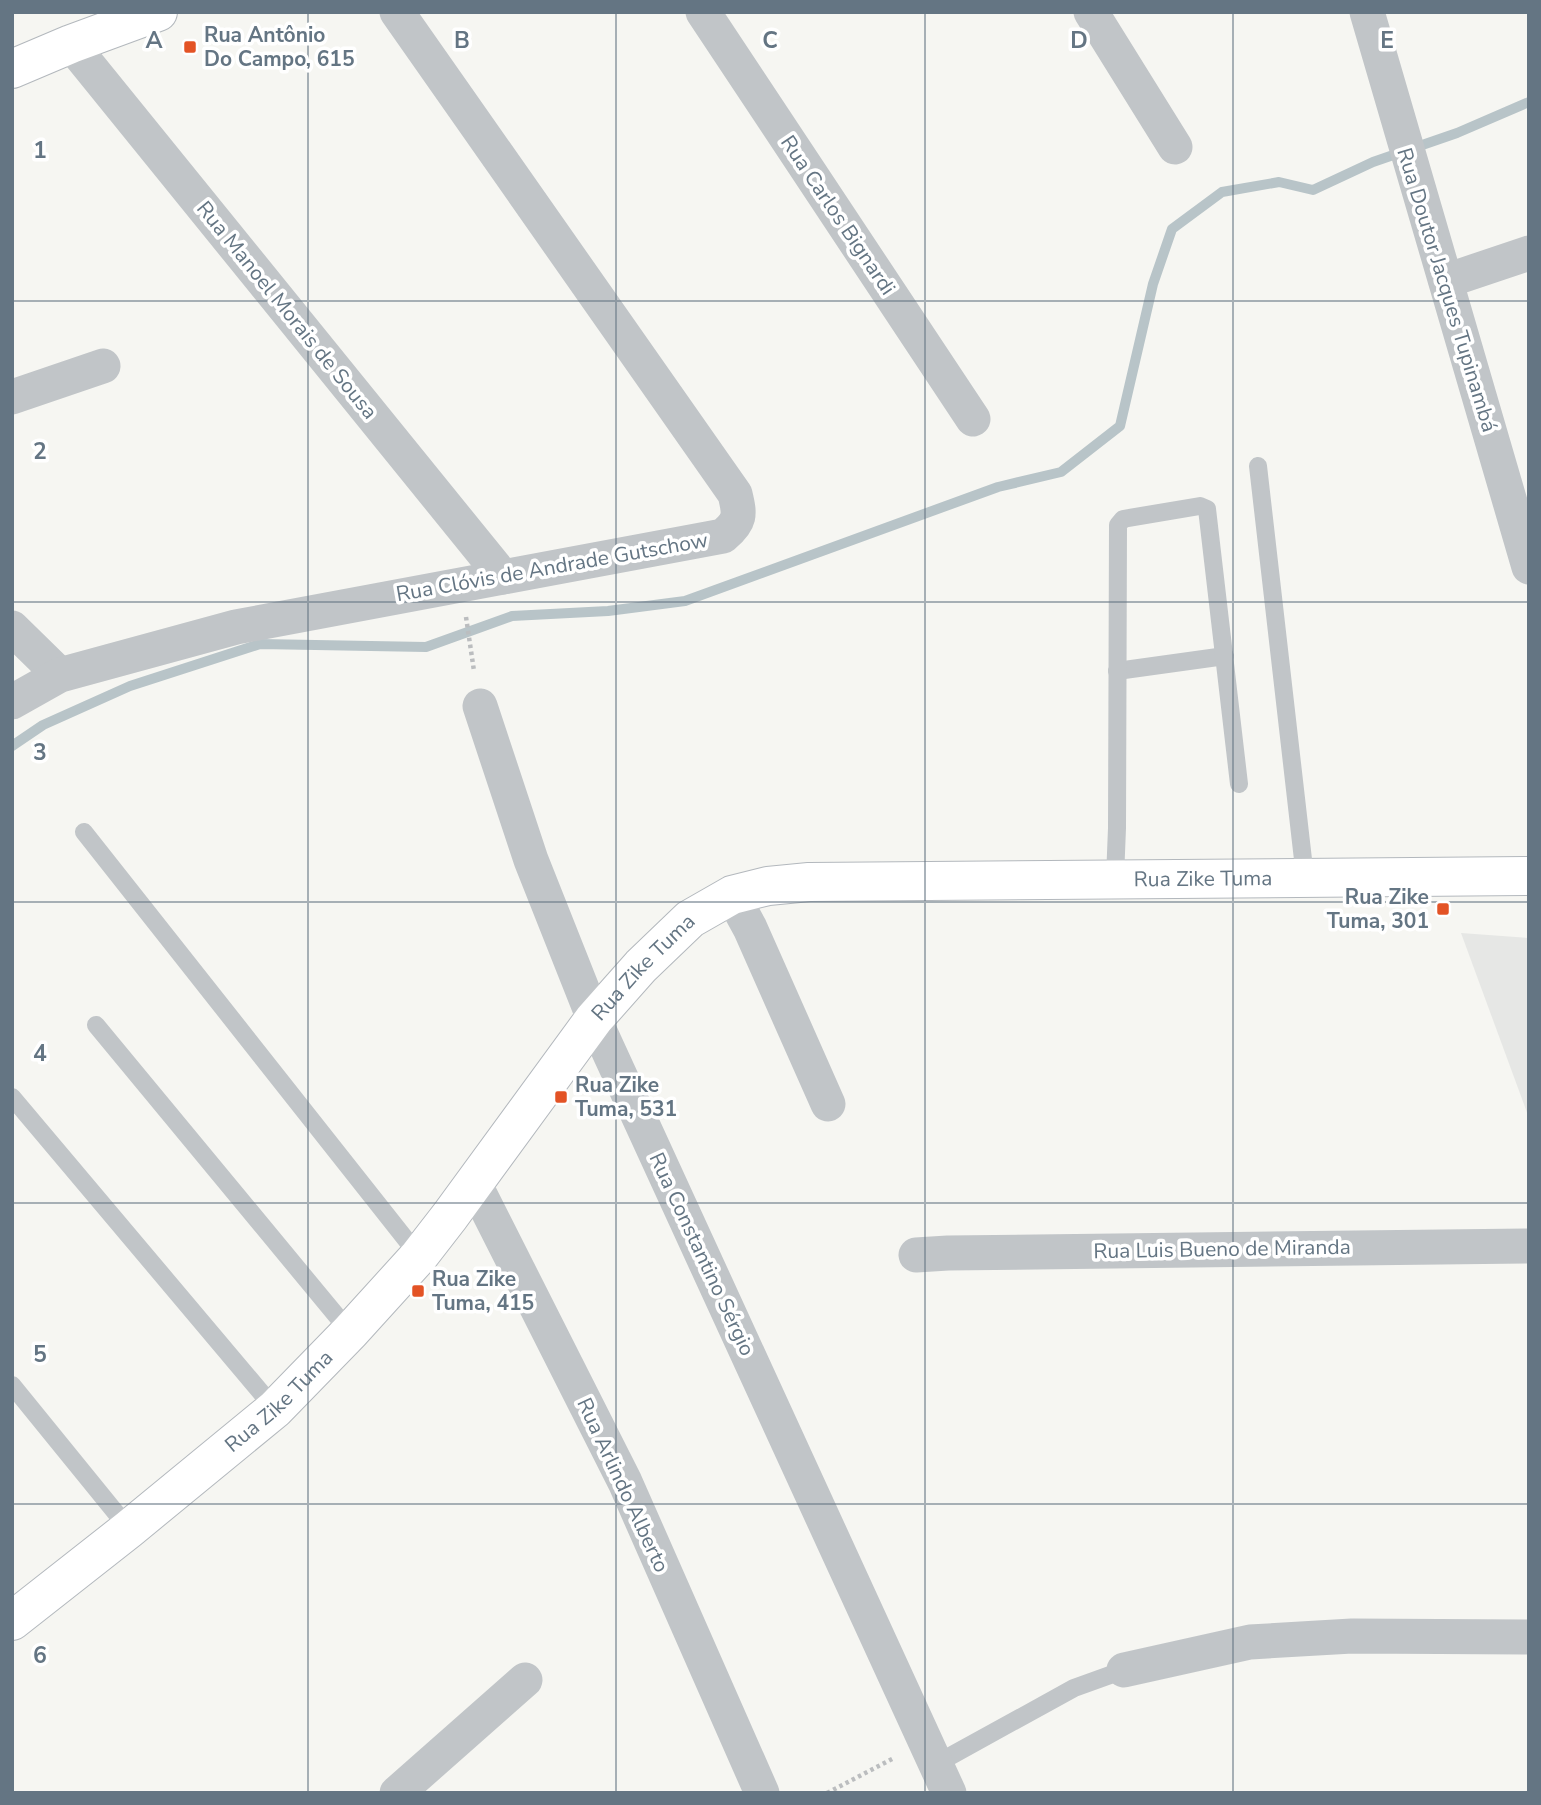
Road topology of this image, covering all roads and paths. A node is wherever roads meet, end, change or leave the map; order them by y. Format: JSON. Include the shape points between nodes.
{"nodes":[{"id":1,"x":158,"y":12,"type":"edge"},
{"id":2,"x":397,"y":12,"type":"edge"},
{"id":3,"x":703,"y":12,"type":"edge"},
{"id":4,"x":1091,"y":12,"type":"edge"},
{"id":5,"x":1367,"y":12,"type":"edge"},
{"id":6,"x":71,"y":44,"type":"junction"},
{"id":7,"x":12,"y":69,"type":"edge"},
{"id":8,"x":1175,"y":147,"type":"dead end"},
{"id":9,"x":1529,"y":253,"type":"edge"},
{"id":10,"x":1446,"y":281,"type":"junction"},
{"id":11,"x":103,"y":366,"type":"dead end"},
{"id":12,"x":12,"y":397,"type":"edge"},
{"id":13,"x":974,"y":419,"type":"dead end"},
{"id":14,"x":1258,"y":466,"type":"dead end"},
{"id":15,"x":1529,"y":567,"type":"edge"},
{"id":16,"x":503,"y":577,"type":"junction"},
{"id":17,"x":465,"y":613,"type":"dead end"},
{"id":18,"x":12,"y":628,"type":"edge"},
{"id":19,"x":1225,"y":656,"type":"junction"},
{"id":20,"x":1117,"y":671,"type":"junction"},
{"id":21,"x":60,"y":675,"type":"junction"},
{"id":22,"x":12,"y":702,"type":"edge"},
{"id":23,"x":480,"y":706,"type":"joint"},
{"id":24,"x":1239,"y":784,"type":"dead end"},
{"id":25,"x":84,"y":832,"type":"dead end"},
{"id":26,"x":1529,"y":876,"type":"edge"},
{"id":27,"x":1305,"y":877,"type":"junction"},
{"id":28,"x":1115,"y":878,"type":"junction"},
{"id":29,"x":732,"y":895,"type":"junction"},
{"id":30,"x":594,"y":1019,"type":"junction"},
{"id":31,"x":96,"y":1025,"type":"dead end"},
{"id":32,"x":12,"y":1097,"type":"edge"},
{"id":33,"x":828,"y":1104,"type":"dead end"},
{"id":34,"x":474,"y":1183,"type":"junction"},
{"id":35,"x":1529,"y":1246,"type":"edge"},
{"id":36,"x":916,"y":1255,"type":"dead end"},
{"id":37,"x":419,"y":1256,"type":"junction"},
{"id":38,"x":350,"y":1332,"type":"junction"},
{"id":39,"x":12,"y":1385,"type":"edge"},
{"id":40,"x":275,"y":1409,"type":"junction"},
{"id":41,"x":129,"y":1529,"type":"junction"},
{"id":42,"x":12,"y":1621,"type":"edge"},
{"id":43,"x":1529,"y":1637,"type":"edge"},
{"id":44,"x":1124,"y":1670,"type":"joint"},
{"id":45,"x":525,"y":1680,"type":"dead end"},
{"id":46,"x":943,"y":1778,"type":"edge"},
{"id":47,"x":397,"y":1793,"type":"edge"},
{"id":48,"x":762,"y":1793,"type":"edge"},
{"id":49,"x":827,"y":1793,"type":"edge"}],
"edges":[{"from":1,"to":6,"type":"street"},
{"from":2,"to":16,"type":"street","name":"Rua Clóvis de Andrade Gutschow","via":[[735,494],[739,511],[735,526],[723,536]]},
{"from":3,"to":13,"type":"street","name":"Rua Carlos Bignardi"},
{"from":4,"to":8,"type":"street"},
{"from":5,"to":10,"type":"street","name":"Rua Doutor Jacques Tupinambá"},
{"from":6,"to":7,"type":"street"},
{"from":6,"to":16,"type":"street","name":"Rua Manoel Morais de Sousa"},
{"from":9,"to":10,"type":"street"},
{"from":10,"to":15,"type":"street","name":"Rua Doutor Jacques Tupinambá"},
{"from":11,"to":12,"type":"street"},
{"from":14,"to":27,"type":"lane"},
{"from":16,"to":21,"type":"street","name":"Rua Clóvis de Andrade Gutschow","via":[[236,627]]},
{"from":17,"to":23,"type":"path"},
{"from":18,"to":21,"type":"street"},
{"from":19,"to":20,"type":"lane"},
{"from":19,"to":20,"type":"lane","via":[[1209,518],[1207,509],[1200,506],[1123,519],[1118,525]]},
{"from":19,"to":24,"type":"lane"},
{"from":20,"to":28,"type":"lane"},
{"from":21,"to":22,"type":"street","name":"Rua Clóvis de Andrade Gutschow"},
{"from":23,"to":30,"type":"street","name":"Rua Constantino Sérgio","via":[[531,860]]},
{"from":25,"to":37,"type":"lane"},
{"from":26,"to":27,"type":"street","name":"Rua Zike Tuma"},
{"from":27,"to":28,"type":"street","name":"Rua Zike Tuma"},
{"from":28,"to":29,"type":"street","name":"Rua Zike Tuma","via":[[809,882]]},
{"from":29,"to":30,"type":"street","name":"Rua Zike Tuma","via":[[690,919]]},
{"from":29,"to":33,"type":"street"},
{"from":30,"to":34,"type":"street","name":"Rua Zike Tuma"},
{"from":30,"to":46,"type":"street","name":"Rua Constantino Sérgio"},
{"from":31,"to":38,"type":"lane"},
{"from":32,"to":40,"type":"lane"},
{"from":34,"to":37,"type":"street","name":"Rua Zike Tuma"},
{"from":34,"to":48,"type":"street","name":"Rua Arlindo Alberto","via":[[625,1482]]},
{"from":35,"to":36,"type":"street","name":"Rua Luis Bueno de Miranda"},
{"from":37,"to":38,"type":"street","name":"Rua Zike Tuma"},
{"from":38,"to":40,"type":"street","name":"Rua Zike Tuma"},
{"from":39,"to":41,"type":"lane"},
{"from":40,"to":41,"type":"street","name":"Rua Zike Tuma"},
{"from":41,"to":42,"type":"street","name":"Rua Zike Tuma"},
{"from":43,"to":44,"type":"street","via":[[1352,1636],[1250,1642]]},
{"from":44,"to":46,"type":"lane","via":[[1074,1688]]},
{"from":45,"to":47,"type":"street"},
{"from":46,"to":49,"type":"path","via":[[916,1758],[896,1757]]}]}
